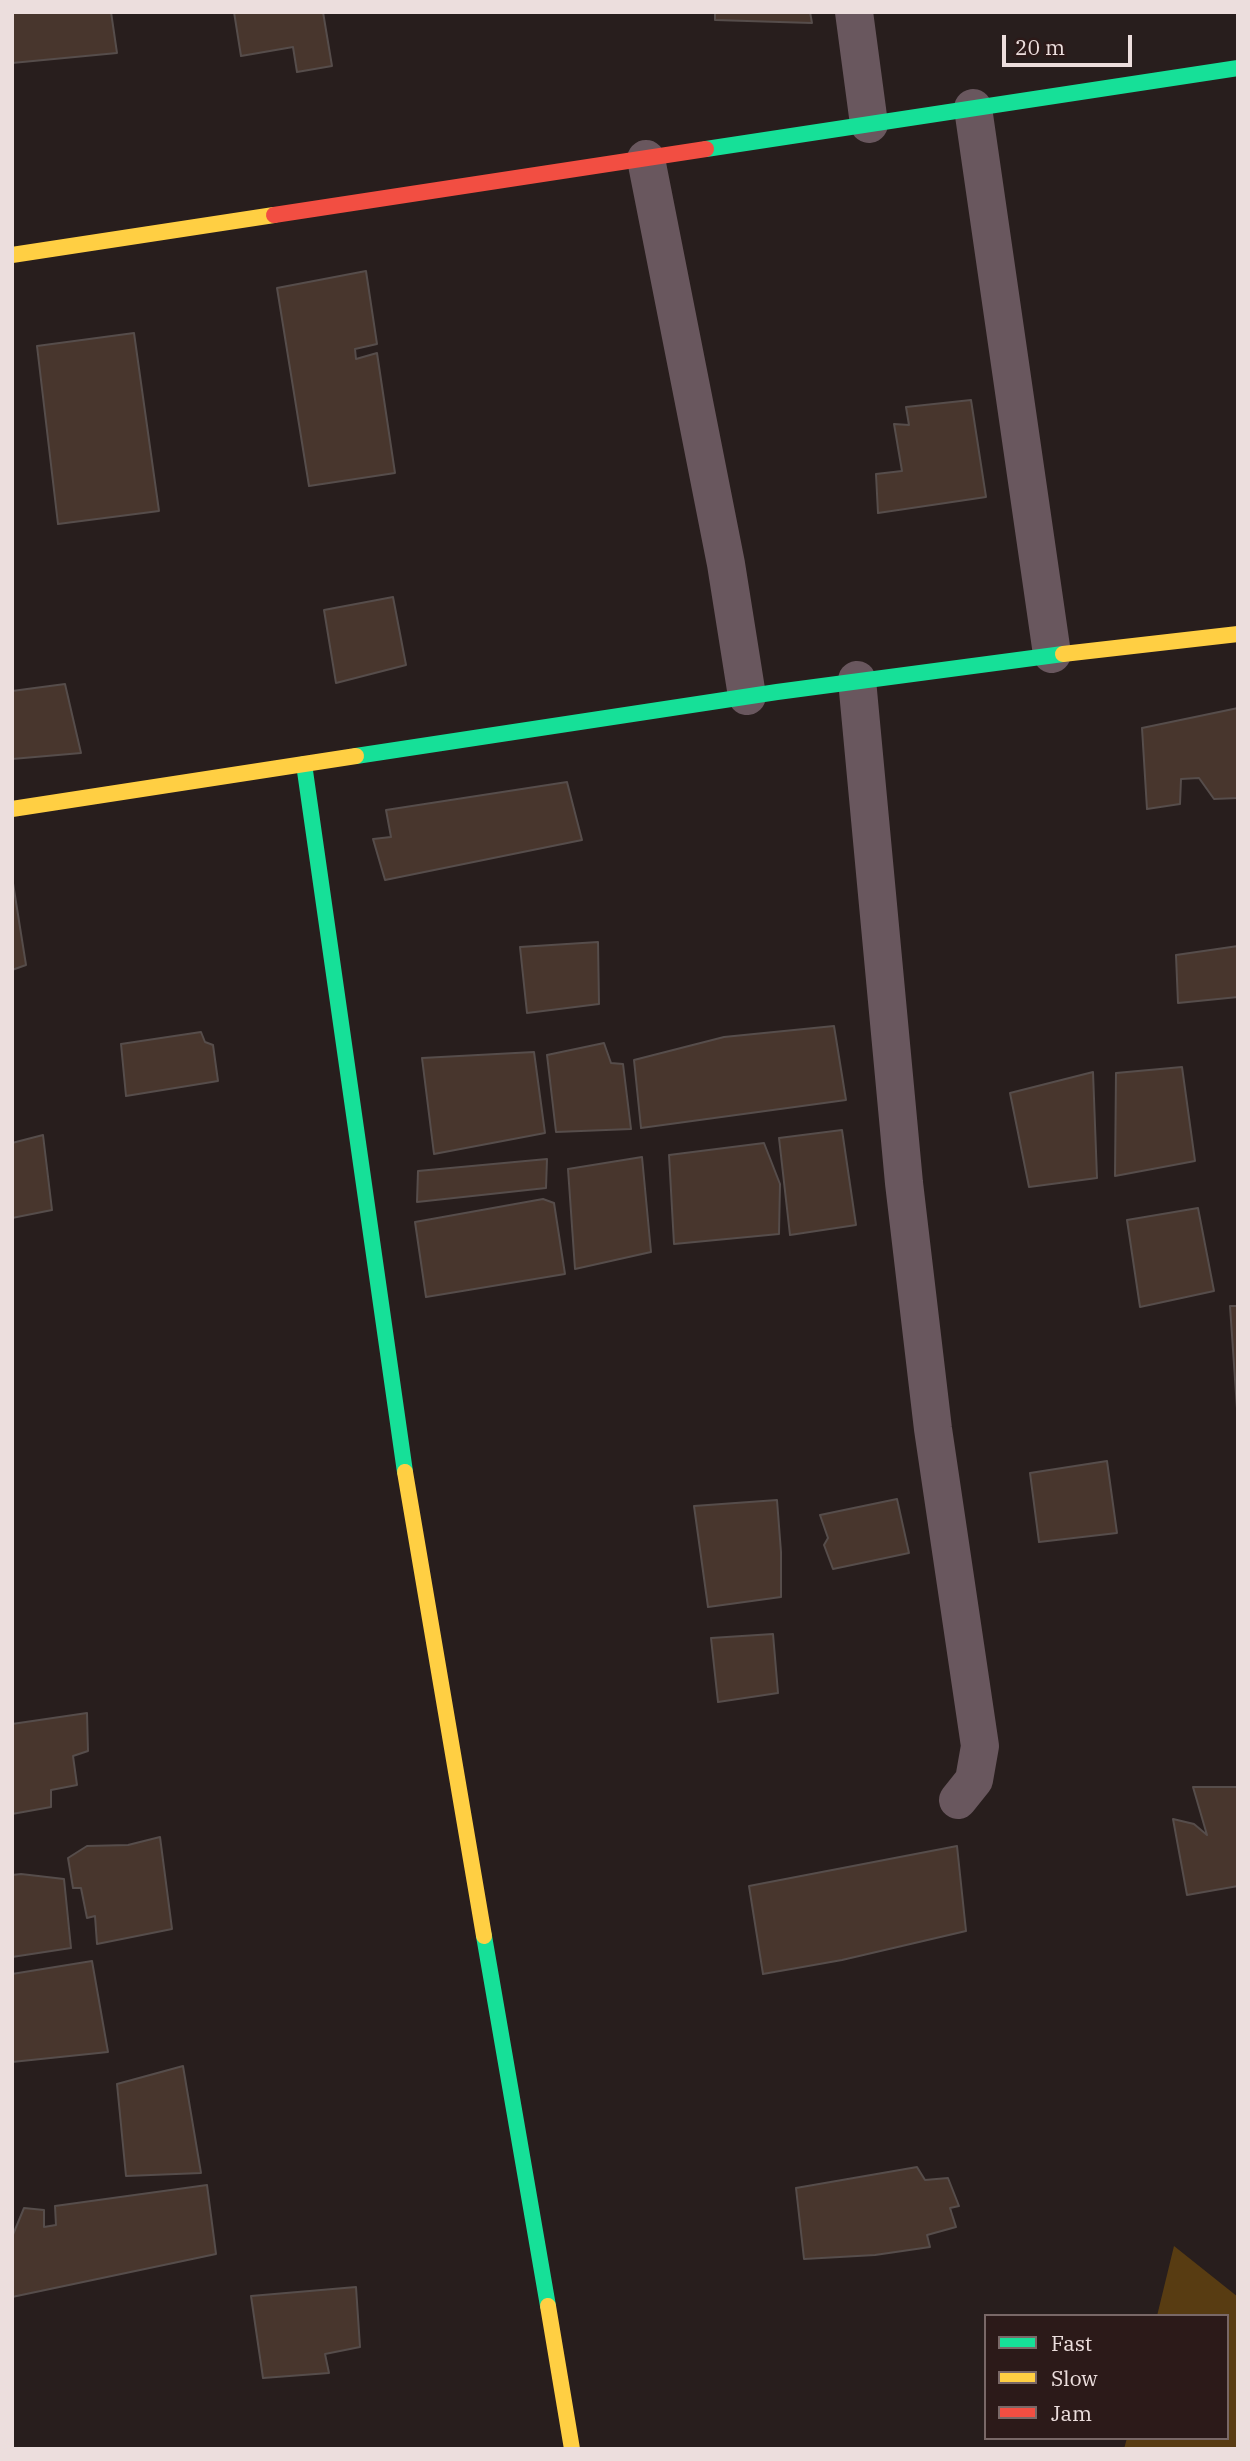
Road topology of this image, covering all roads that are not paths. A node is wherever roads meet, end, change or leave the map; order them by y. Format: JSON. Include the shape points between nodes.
{"nodes":[{"id":1,"x":853,"y":12,"type":"edge"},
{"id":2,"x":1238,"y":68,"type":"edge"},
{"id":3,"x":973,"y":108,"type":"junction"},
{"id":4,"x":869,"y":124,"type":"junction"},
{"id":5,"x":646,"y":159,"type":"junction"},
{"id":6,"x":12,"y":255,"type":"edge"},
{"id":7,"x":1238,"y":634,"type":"edge"},
{"id":8,"x":1052,"y":654,"type":"junction"},
{"id":9,"x":858,"y":680,"type":"junction"},
{"id":10,"x":747,"y":696,"type":"junction"},
{"id":11,"x":304,"y":764,"type":"junction"},
{"id":12,"x":12,"y":809,"type":"edge"},
{"id":13,"x":958,"y":1800,"type":"dead end"},
{"id":14,"x":572,"y":2449,"type":"edge"}],
"edges":[{"from":1,"to":4,"type":"street"},
{"from":2,"to":3,"type":"street"},
{"from":3,"to":4,"type":"street"},
{"from":3,"to":8,"type":"street"},
{"from":4,"to":5,"type":"street"},
{"from":5,"to":6,"type":"street"},
{"from":5,"to":10,"type":"street","via":[[726,564]]},
{"from":7,"to":8,"type":"street"},
{"from":8,"to":9,"type":"street"},
{"from":9,"to":10,"type":"street"},
{"from":9,"to":13,"type":"street","via":[[904,1183],[933,1429],[980,1746],[974,1780]]},
{"from":10,"to":11,"type":"street"},
{"from":11,"to":12,"type":"street"},
{"from":11,"to":14,"type":"street","via":[[396,1418]]}]}
